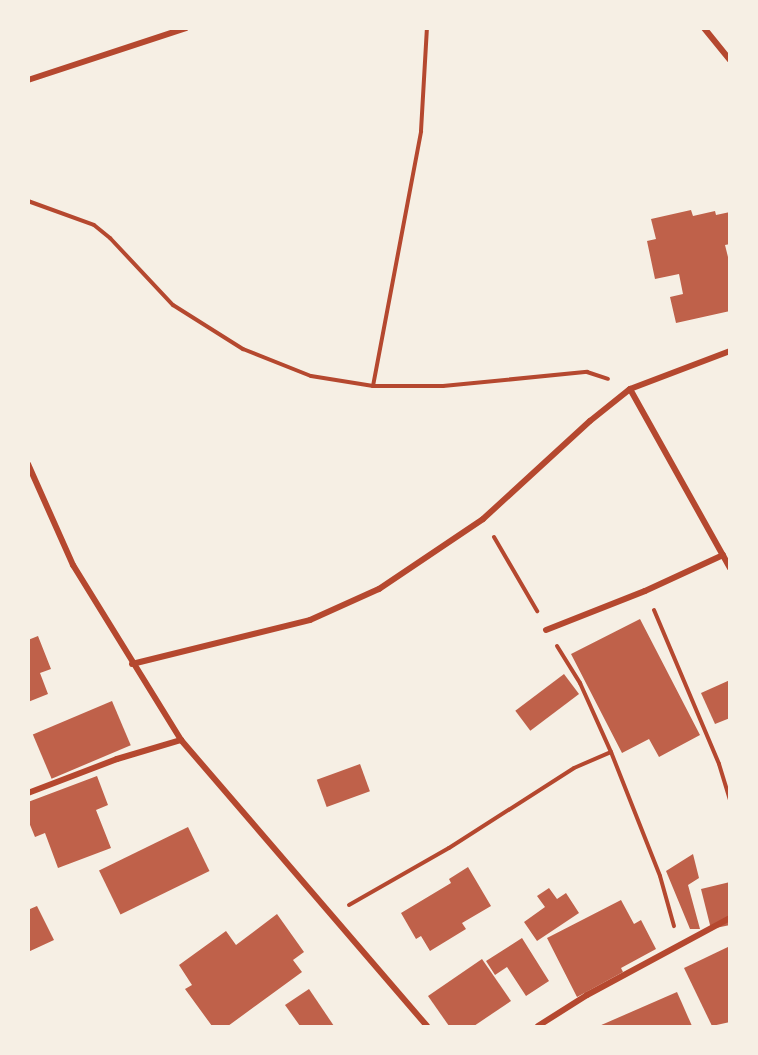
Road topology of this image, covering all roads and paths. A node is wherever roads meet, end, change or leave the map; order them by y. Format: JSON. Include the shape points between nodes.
{"nodes":[{"id":1,"x":186,"y":28,"type":"edge"},
{"id":2,"x":427,"y":28,"type":"edge"},
{"id":3,"x":704,"y":28,"type":"edge"},
{"id":4,"x":729,"y":60,"type":"edge"},
{"id":5,"x":28,"y":80,"type":"edge"},
{"id":6,"x":28,"y":201,"type":"edge"},
{"id":7,"x":729,"y":351,"type":"edge"},
{"id":8,"x":373,"y":386,"type":"junction"},
{"id":9,"x":630,"y":389,"type":"junction"},
{"id":10,"x":28,"y":464,"type":"edge"},
{"id":11,"x":483,"y":519,"type":"junction"},
{"id":12,"x":723,"y":555,"type":"junction"},
{"id":13,"x":729,"y":568,"type":"edge"},
{"id":14,"x":645,"y":591,"type":"junction"},
{"id":15,"x":546,"y":630,"type":"junction"},
{"id":16,"x":132,"y":664,"type":"junction"},
{"id":17,"x":181,"y":740,"type":"junction"},
{"id":18,"x":611,"y":752,"type":"junction"},
{"id":19,"x":28,"y":793,"type":"edge"},
{"id":20,"x":729,"y":799,"type":"edge"},
{"id":21,"x":333,"y":914,"type":"junction"},
{"id":22,"x":729,"y":918,"type":"edge"},
{"id":23,"x":679,"y":944,"type":"junction"},
{"id":24,"x":427,"y":1026,"type":"edge"},
{"id":25,"x":538,"y":1026,"type":"edge"}],
"edges":[{"from":1,"to":5,"type":"street"},
{"from":2,"to":8,"type":"path","via":[[421,131]]},
{"from":3,"to":4,"type":"street"},
{"from":6,"to":8,"type":"path","via":[[94,225],[172,305],[243,349],[311,376]]},
{"from":7,"to":9,"type":"street"},
{"from":8,"to":9,"type":"path","via":[[443,386],[587,372]]},
{"from":9,"to":11,"type":"street"},
{"from":9,"to":12,"type":"street"},
{"from":10,"to":16,"type":"street","via":[[73,566]]},
{"from":11,"to":15,"type":"path"},
{"from":11,"to":16,"type":"street","via":[[379,589],[310,620]]},
{"from":12,"to":13,"type":"street"},
{"from":12,"to":14,"type":"street"},
{"from":14,"to":15,"type":"street"},
{"from":14,"to":20,"type":"path","via":[[719,764]]},
{"from":15,"to":18,"type":"path","via":[[580,683]]},
{"from":16,"to":17,"type":"street"},
{"from":17,"to":19,"type":"street"},
{"from":17,"to":21,"type":"street"},
{"from":18,"to":21,"type":"path","via":[[574,768],[449,848]]},
{"from":18,"to":23,"type":"path","via":[[660,876]]},
{"from":21,"to":24,"type":"street"},
{"from":22,"to":23,"type":"street"},
{"from":23,"to":25,"type":"street"}]}
